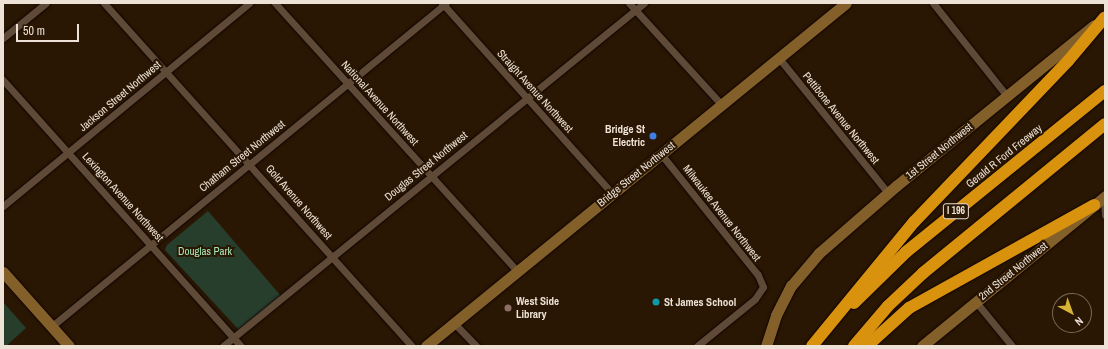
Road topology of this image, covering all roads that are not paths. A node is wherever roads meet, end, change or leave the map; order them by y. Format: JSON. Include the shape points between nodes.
{"nodes":[{"id":1,"x":46,"y":3,"type":"edge"},
{"id":2,"x":104,"y":3,"type":"edge"},
{"id":3,"x":249,"y":3,"type":"edge"},
{"id":4,"x":275,"y":3,"type":"edge"},
{"id":5,"x":629,"y":3,"type":"edge"},
{"id":6,"x":644,"y":3,"type":"edge"},
{"id":7,"x":846,"y":3,"type":"edge"},
{"id":8,"x":933,"y":3,"type":"edge"},
{"id":9,"x":444,"y":4,"type":"edge"},
{"id":10,"x":636,"y":10,"type":"junction"},
{"id":11,"x":1105,"y":16,"type":"edge"},
{"id":12,"x":3,"y":38,"type":"edge"},
{"id":13,"x":778,"y":57,"type":"junction"},
{"id":14,"x":166,"y":72,"type":"junction"},
{"id":15,"x":3,"y":80,"type":"edge"},
{"id":16,"x":348,"y":83,"type":"junction"},
{"id":17,"x":1105,"y":91,"type":"edge"},
{"id":18,"x":1007,"y":96,"type":"junction"},
{"id":19,"x":527,"y":98,"type":"junction"},
{"id":20,"x":721,"y":104,"type":"junction"},
{"id":21,"x":1105,"y":124,"type":"edge"},
{"id":22,"x":69,"y":153,"type":"junction"},
{"id":23,"x":661,"y":154,"type":"junction"},
{"id":24,"x":250,"y":164,"type":"junction"},
{"id":25,"x":431,"y":177,"type":"junction"},
{"id":26,"x":612,"y":193,"type":"junction"},
{"id":27,"x":888,"y":193,"type":"junction"},
{"id":28,"x":1104,"y":197,"type":"edge"},
{"id":29,"x":1094,"y":205,"type":"junction"},
{"id":30,"x":3,"y":206,"type":"edge"},
{"id":31,"x":1105,"y":215,"type":"edge"},
{"id":32,"x":151,"y":245,"type":"junction"},
{"id":33,"x":332,"y":257,"type":"junction"},
{"id":34,"x":3,"y":272,"type":"edge"},
{"id":35,"x":517,"y":272,"type":"junction"},
{"id":36,"x":976,"y":302,"type":"junction"},
{"id":37,"x":454,"y":323,"type":"junction"},
{"id":38,"x":52,"y":326,"type":"junction"},
{"id":39,"x":234,"y":337,"type":"junction"},
{"id":40,"x":69,"y":346,"type":"edge"},
{"id":41,"x":223,"y":346,"type":"edge"},
{"id":42,"x":241,"y":346,"type":"edge"},
{"id":43,"x":412,"y":346,"type":"edge"},
{"id":44,"x":426,"y":346,"type":"edge"},
{"id":45,"x":476,"y":346,"type":"edge"},
{"id":46,"x":697,"y":346,"type":"edge"},
{"id":47,"x":766,"y":346,"type":"edge"},
{"id":48,"x":812,"y":346,"type":"edge"},
{"id":49,"x":822,"y":346,"type":"edge"},
{"id":50,"x":854,"y":346,"type":"edge"},
{"id":51,"x":867,"y":346,"type":"edge"},
{"id":52,"x":922,"y":346,"type":"edge"},
{"id":53,"x":1012,"y":346,"type":"edge"}],
"edges":[{"from":1,"to":12,"type":"street"},
{"from":2,"to":14,"type":"street","name":"Gold Avenue Northwest"},
{"from":3,"to":14,"type":"street","name":"Jackson Street Northwest"},
{"from":4,"to":16,"type":"street","name":"National Avenue Northwest"},
{"from":5,"to":10,"type":"street"},
{"from":6,"to":10,"type":"street","name":"Douglas Street Northwest"},
{"from":7,"to":13,"type":"street","name":"Bridge Street Northwest"},
{"from":8,"to":18,"type":"street"},
{"from":9,"to":16,"type":"street","name":"Chatham Street Northwest"},
{"from":9,"to":19,"type":"street","name":"Straight Avenue Northwest"},
{"from":10,"to":19,"type":"street","name":"Douglas Street Northwest"},
{"from":10,"to":20,"type":"street"},
{"from":11,"to":18,"type":"street","name":"1st Street Northwest"},
{"from":11,"to":48,"type":"highway","via":[[1068,61],[914,222]]},
{"from":13,"to":20,"type":"street","name":"Bridge Street Northwest"},
{"from":13,"to":27,"type":"street","name":"Pettibone Avenue Northwest"},
{"from":14,"to":22,"type":"street","name":"Jackson Street Northwest"},
{"from":14,"to":24,"type":"street","name":"Gold Avenue Northwest"},
{"from":15,"to":22,"type":"street","name":"Lexington Avenue Northwest"},
{"from":16,"to":24,"type":"street","name":"Chatham Street Northwest"},
{"from":16,"to":25,"type":"street","name":"National Avenue Northwest"},
{"from":17,"to":49,"type":"highway","name":"Gerald R Ford Freeway","number":"I 196","via":[[906,252],[854,304]]},
{"from":18,"to":27,"type":"street","name":"1st Street Northwest"},
{"from":19,"to":25,"type":"street","name":"Douglas Street Northwest"},
{"from":19,"to":26,"type":"street","name":"Straight Avenue Northwest"},
{"from":20,"to":23,"type":"street","name":"Bridge Street Northwest"},
{"from":21,"to":50,"type":"highway","number":"I 196","via":[[922,272],[888,306]]},
{"from":22,"to":30,"type":"street","name":"Jackson Street Northwest"},
{"from":22,"to":32,"type":"street","name":"Lexington Avenue Northwest"},
{"from":23,"to":26,"type":"street","name":"Bridge Street Northwest"},
{"from":23,"to":46,"type":"street","name":"Milwaukee Avenue Northwest","via":[[758,275],[763,287],[755,299]]},
{"from":24,"to":32,"type":"street","name":"Chatham Street Northwest"},
{"from":24,"to":33,"type":"street","name":"Gold Avenue Northwest"},
{"from":25,"to":33,"type":"street","name":"Douglas Street Northwest"},
{"from":25,"to":35,"type":"street","name":"National Avenue Northwest"},
{"from":26,"to":35,"type":"street","name":"Bridge Street Northwest"},
{"from":27,"to":47,"type":"street","name":"1st Street Northwest","via":[[809,263],[784,298]]},
{"from":28,"to":29,"type":"street","name":"2nd Street Northwest"},
{"from":28,"to":31,"type":"street"},
{"from":29,"to":36,"type":"street","name":"2nd Street Northwest"},
{"from":29,"to":51,"type":"highway","via":[[931,294],[892,322]]},
{"from":32,"to":38,"type":"street","name":"Chatham Street Northwest"},
{"from":32,"to":39,"type":"street","name":"Lexington Avenue Northwest"},
{"from":33,"to":39,"type":"street","name":"Douglas Street Northwest"},
{"from":33,"to":43,"type":"street","name":"Gold Avenue Northwest"},
{"from":34,"to":38,"type":"street"},
{"from":35,"to":37,"type":"street","name":"Bridge Street Northwest"},
{"from":36,"to":52,"type":"street","name":"2nd Street Northwest"},
{"from":36,"to":53,"type":"street"},
{"from":37,"to":44,"type":"street","name":"Bridge Street Northwest"},
{"from":37,"to":45,"type":"street"},
{"from":38,"to":40,"type":"street"},
{"from":39,"to":41,"type":"street","name":"Douglas Street Northwest"},
{"from":39,"to":42,"type":"street","name":"Lexington Avenue Northwest"}]}
